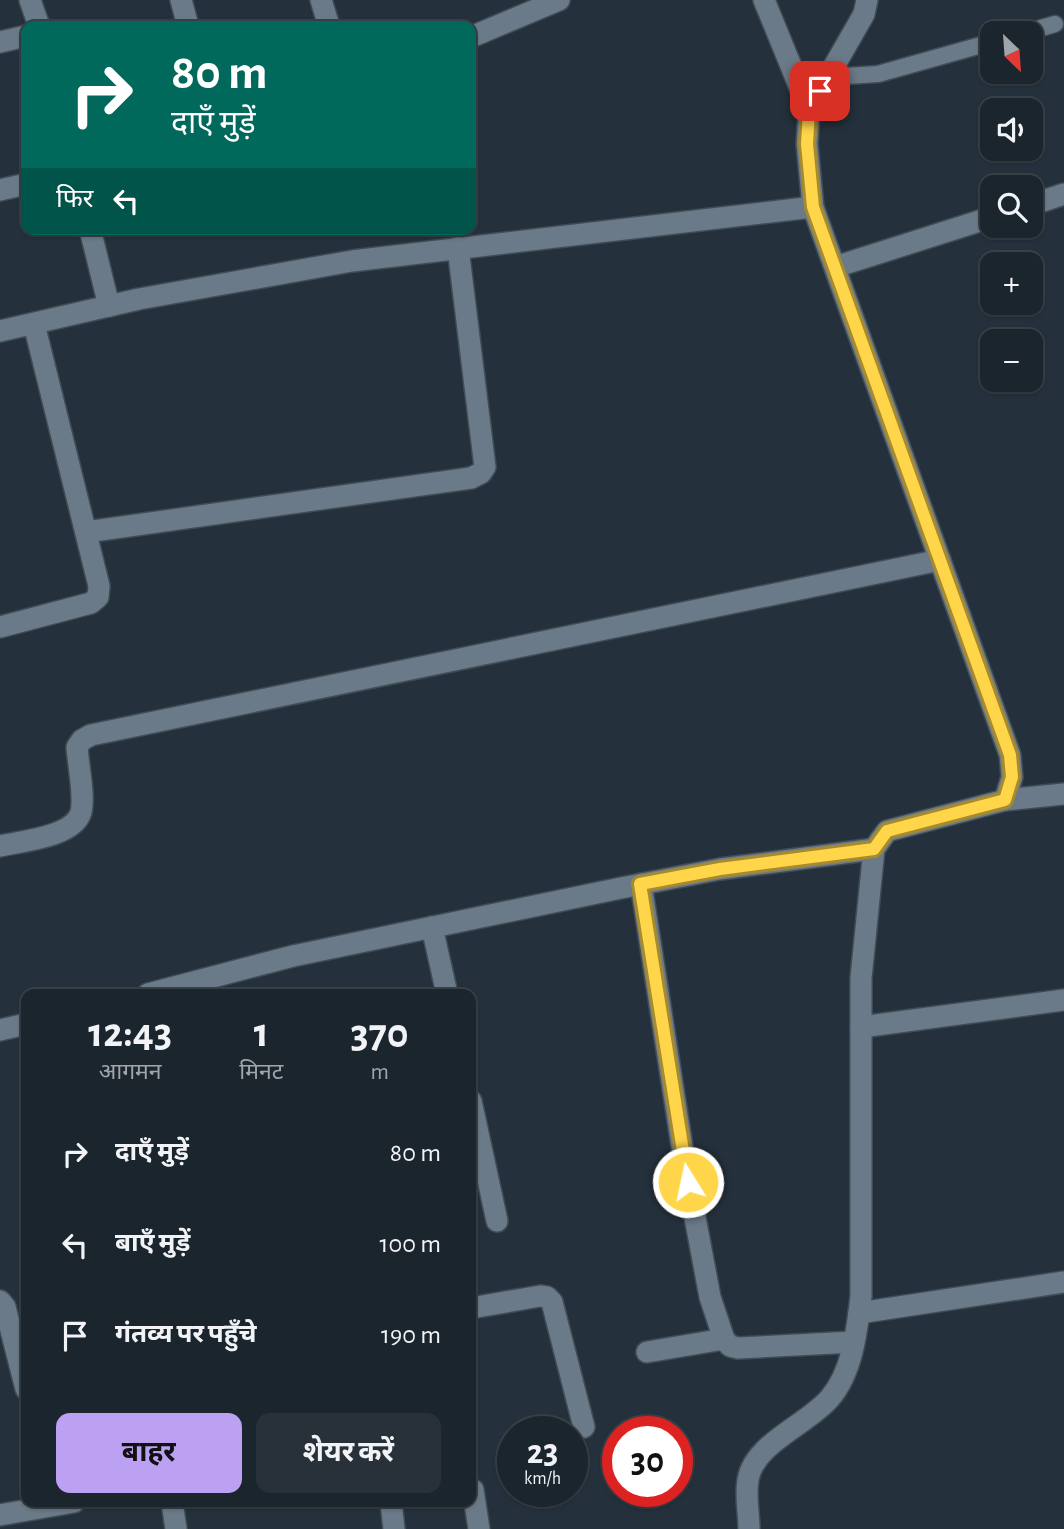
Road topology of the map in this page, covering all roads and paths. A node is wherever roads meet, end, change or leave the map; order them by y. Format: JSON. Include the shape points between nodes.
{"nodes":[{"id":1,"x":30,"y":0,"type":"edge"},
{"id":2,"x":181,"y":0,"type":"edge"},
{"id":3,"x":321,"y":0,"type":"edge"},
{"id":4,"x":559,"y":0,"type":"edge"},
{"id":5,"x":764,"y":0,"type":"edge"},
{"id":6,"x":867,"y":0,"type":"edge"},
{"id":7,"x":525,"y":7,"type":"edge"},
{"id":8,"x":37,"y":21,"type":"edge"},
{"id":9,"x":187,"y":21,"type":"edge"},
{"id":10,"x":327,"y":21,"type":"edge"},
{"id":11,"x":1055,"y":24,"type":"dead end"},
{"id":12,"x":1043,"y":27,"type":"edge"},
{"id":13,"x":476,"y":34,"type":"edge"},
{"id":14,"x":21,"y":37,"type":"edge"},
{"id":15,"x":0,"y":42,"type":"edge"},
{"id":16,"x":980,"y":45,"type":"edge"},
{"id":17,"x":830,"y":71,"type":"junction"},
{"id":18,"x":809,"y":110,"type":"junction"},
{"id":19,"x":21,"y":185,"type":"edge"},
{"id":20,"x":0,"y":190,"type":"edge"},
{"id":21,"x":1064,"y":194,"type":"edge"},
{"id":22,"x":1043,"y":201,"type":"edge"},
{"id":23,"x":813,"y":207,"type":"junction"},
{"id":24,"x":980,"y":221,"type":"edge"},
{"id":25,"x":91,"y":235,"type":"edge"},
{"id":26,"x":458,"y":248,"type":"junction"},
{"id":27,"x":835,"y":267,"type":"junction"},
{"id":28,"x":109,"y":306,"type":"junction"},
{"id":29,"x":34,"y":324,"type":"junction"},
{"id":30,"x":0,"y":331,"type":"edge"},
{"id":31,"x":86,"y":533,"type":"junction"},
{"id":32,"x":940,"y":560,"type":"junction"},
{"id":33,"x":0,"y":627,"type":"edge"},
{"id":34,"x":1064,"y":794,"type":"edge"},
{"id":35,"x":1005,"y":800,"type":"junction"},
{"id":36,"x":0,"y":846,"type":"edge"},
{"id":37,"x":874,"y":849,"type":"junction"},
{"id":38,"x":640,"y":884,"type":"junction"},
{"id":39,"x":432,"y":927,"type":"junction"},
{"id":40,"x":167,"y":989,"type":"edge"},
{"id":41,"x":446,"y":989,"type":"edge"},
{"id":42,"x":1064,"y":1000,"type":"edge"},
{"id":43,"x":21,"y":1025,"type":"edge"},
{"id":44,"x":861,"y":1027,"type":"junction"},
{"id":45,"x":0,"y":1030,"type":"edge"},
{"id":46,"x":476,"y":1124,"type":"edge"},
{"id":47,"x":497,"y":1221,"type":"dead end"},
{"id":48,"x":1064,"y":1282,"type":"edge"},
{"id":49,"x":0,"y":1301,"type":"edge"},
{"id":50,"x":476,"y":1307,"type":"edge"},
{"id":51,"x":859,"y":1313,"type":"junction"},
{"id":52,"x":724,"y":1339,"type":"junction"},
{"id":53,"x":853,"y":1342,"type":"junction"},
{"id":54,"x":647,"y":1352,"type":"dead end"},
{"id":55,"x":21,"y":1369,"type":"edge"},
{"id":56,"x":581,"y":1416,"type":"edge"},
{"id":57,"x":41,"y":1507,"type":"edge"},
{"id":58,"x":173,"y":1507,"type":"edge"},
{"id":59,"x":392,"y":1507,"type":"edge"},
{"id":60,"x":475,"y":1507,"type":"edge"},
{"id":61,"x":0,"y":1515,"type":"edge"},
{"id":62,"x":176,"y":1529,"type":"edge"},
{"id":63,"x":394,"y":1529,"type":"edge"},
{"id":64,"x":478,"y":1529,"type":"edge"},
{"id":65,"x":749,"y":1529,"type":"edge"}],
"edges":[{"from":1,"to":8,"type":"street"},
{"from":2,"to":9,"type":"street"},
{"from":3,"to":10,"type":"street"},
{"from":4,"to":7,"type":"street"},
{"from":5,"to":18,"type":"street"},
{"from":6,"to":17,"type":"street","via":[[864,14]]},
{"from":7,"to":13,"type":"street"},
{"from":11,"to":12,"type":"lane"},
{"from":14,"to":15,"type":"street"},
{"from":16,"to":17,"type":"lane","via":[[878,74],[846,76]]},
{"from":17,"to":18,"type":"street"},
{"from":18,"to":23,"type":"street"},
{"from":19,"to":20,"type":"street"},
{"from":21,"to":22,"type":"street"},
{"from":23,"to":26,"type":"street"},
{"from":23,"to":27,"type":"street"},
{"from":24,"to":27,"type":"street"},
{"from":25,"to":28,"type":"street"},
{"from":26,"to":28,"type":"street","via":[[352,261]]},
{"from":26,"to":31,"type":"street","via":[[485,467],[481,473]]},
{"from":27,"to":32,"type":"street"},
{"from":28,"to":29,"type":"street"},
{"from":29,"to":30,"type":"street"},
{"from":29,"to":31,"type":"street"},
{"from":31,"to":33,"type":"street","via":[[99,597]]},
{"from":32,"to":35,"type":"street","via":[[1010,755],[1012,777]]},
{"from":32,"to":36,"type":"street","via":[[90,735],[77,747],[82,809],[77,821],[60,832]]},
{"from":34,"to":35,"type":"street"},
{"from":35,"to":37,"type":"street","via":[[887,831]]},
{"from":37,"to":38,"type":"street"},
{"from":37,"to":44,"type":"street","via":[[861,978]]},
{"from":38,"to":39,"type":"street"},
{"from":38,"to":52,"type":"street","via":[[684,1158],[710,1297]]},
{"from":39,"to":40,"type":"street"},
{"from":39,"to":41,"type":"street"},
{"from":42,"to":44,"type":"street"},
{"from":43,"to":45,"type":"street"},
{"from":44,"to":51,"type":"street"},
{"from":46,"to":47,"type":"street"},
{"from":48,"to":51,"type":"street"},
{"from":49,"to":55,"type":"street"},
{"from":50,"to":56,"type":"street","via":[[540,1296],[552,1302]]},
{"from":51,"to":53,"type":"street"},
{"from":52,"to":53,"type":"street","via":[[737,1348]]},
{"from":52,"to":54,"type":"street"},
{"from":53,"to":65,"type":"street","via":[[848,1366],[832,1396],[752,1465],[747,1481]]},
{"from":57,"to":61,"type":"street"},
{"from":58,"to":62,"type":"street"},
{"from":59,"to":63,"type":"street"},
{"from":60,"to":64,"type":"street"}]}
